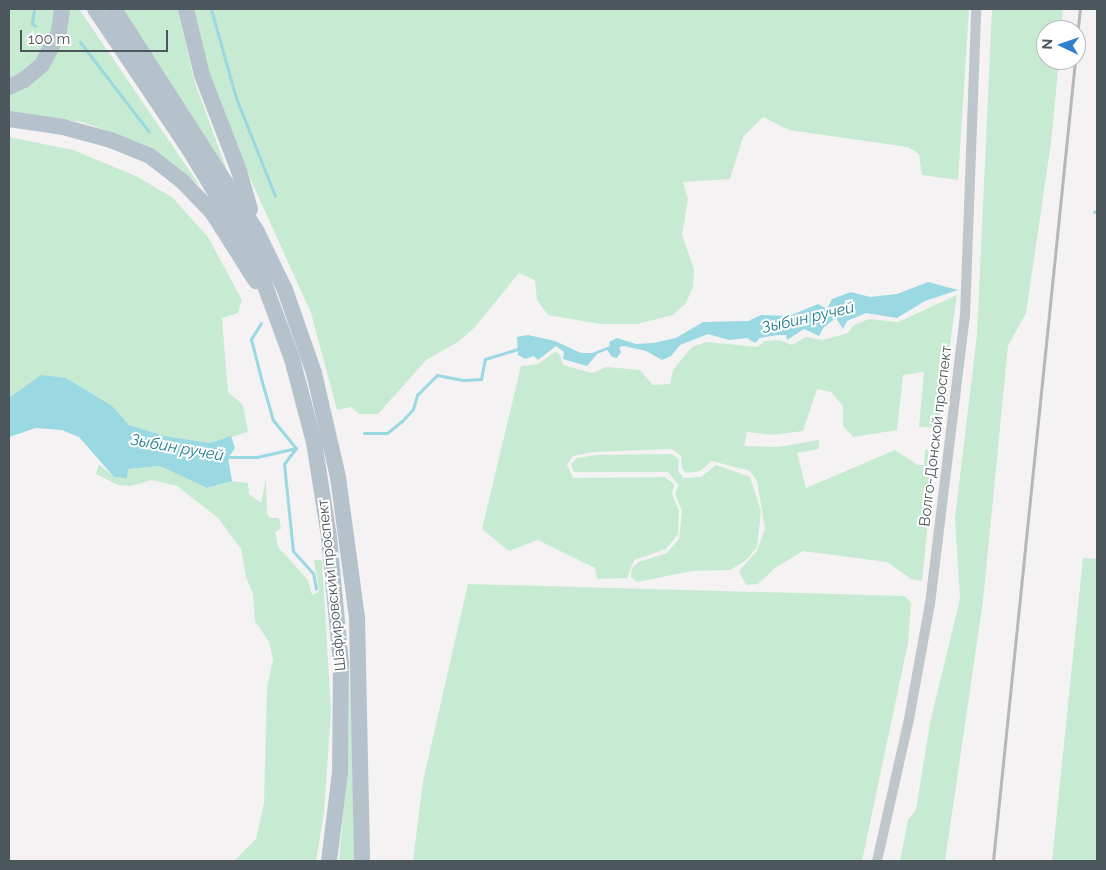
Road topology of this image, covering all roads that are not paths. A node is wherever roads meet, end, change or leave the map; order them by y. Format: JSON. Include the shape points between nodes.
{"nodes":[{"id":1,"x":62,"y":9,"type":"edge"},
{"id":2,"x":95,"y":9,"type":"edge"},
{"id":3,"x":114,"y":9,"type":"edge"},
{"id":4,"x":186,"y":9,"type":"edge"},
{"id":5,"x":976,"y":9,"type":"edge"},
{"id":6,"x":9,"y":87,"type":"edge"},
{"id":7,"x":9,"y":119,"type":"edge"},
{"id":8,"x":256,"y":230,"type":"junction"},
{"id":9,"x":276,"y":314,"type":"junction"},
{"id":10,"x":329,"y":861,"type":"edge"},
{"id":11,"x":362,"y":861,"type":"edge"},
{"id":12,"x":878,"y":861,"type":"edge"}],
"edges":[{"from":1,"to":6,"type":"main road","via":[[59,31],[42,65]]},
{"from":2,"to":9,"type":"main road","via":[[189,149],[254,256]]},
{"from":3,"to":8,"type":"main road"},
{"from":4,"to":8,"type":"main road","via":[[202,75],[239,171]]},
{"from":5,"to":12,"type":"street","name":"Волго-Донской проспект","via":[[965,316],[930,604]]},
{"from":7,"to":9,"type":"main road","via":[[62,127],[111,140],[150,156],[182,181],[212,212]]},
{"from":8,"to":11,"type":"main road","via":[[285,290],[307,352],[338,478],[357,617]]},
{"from":9,"to":10,"type":"main road","name":"Шафировский проспект","via":[[292,359],[314,442],[336,606],[342,721],[340,772]]}]}
